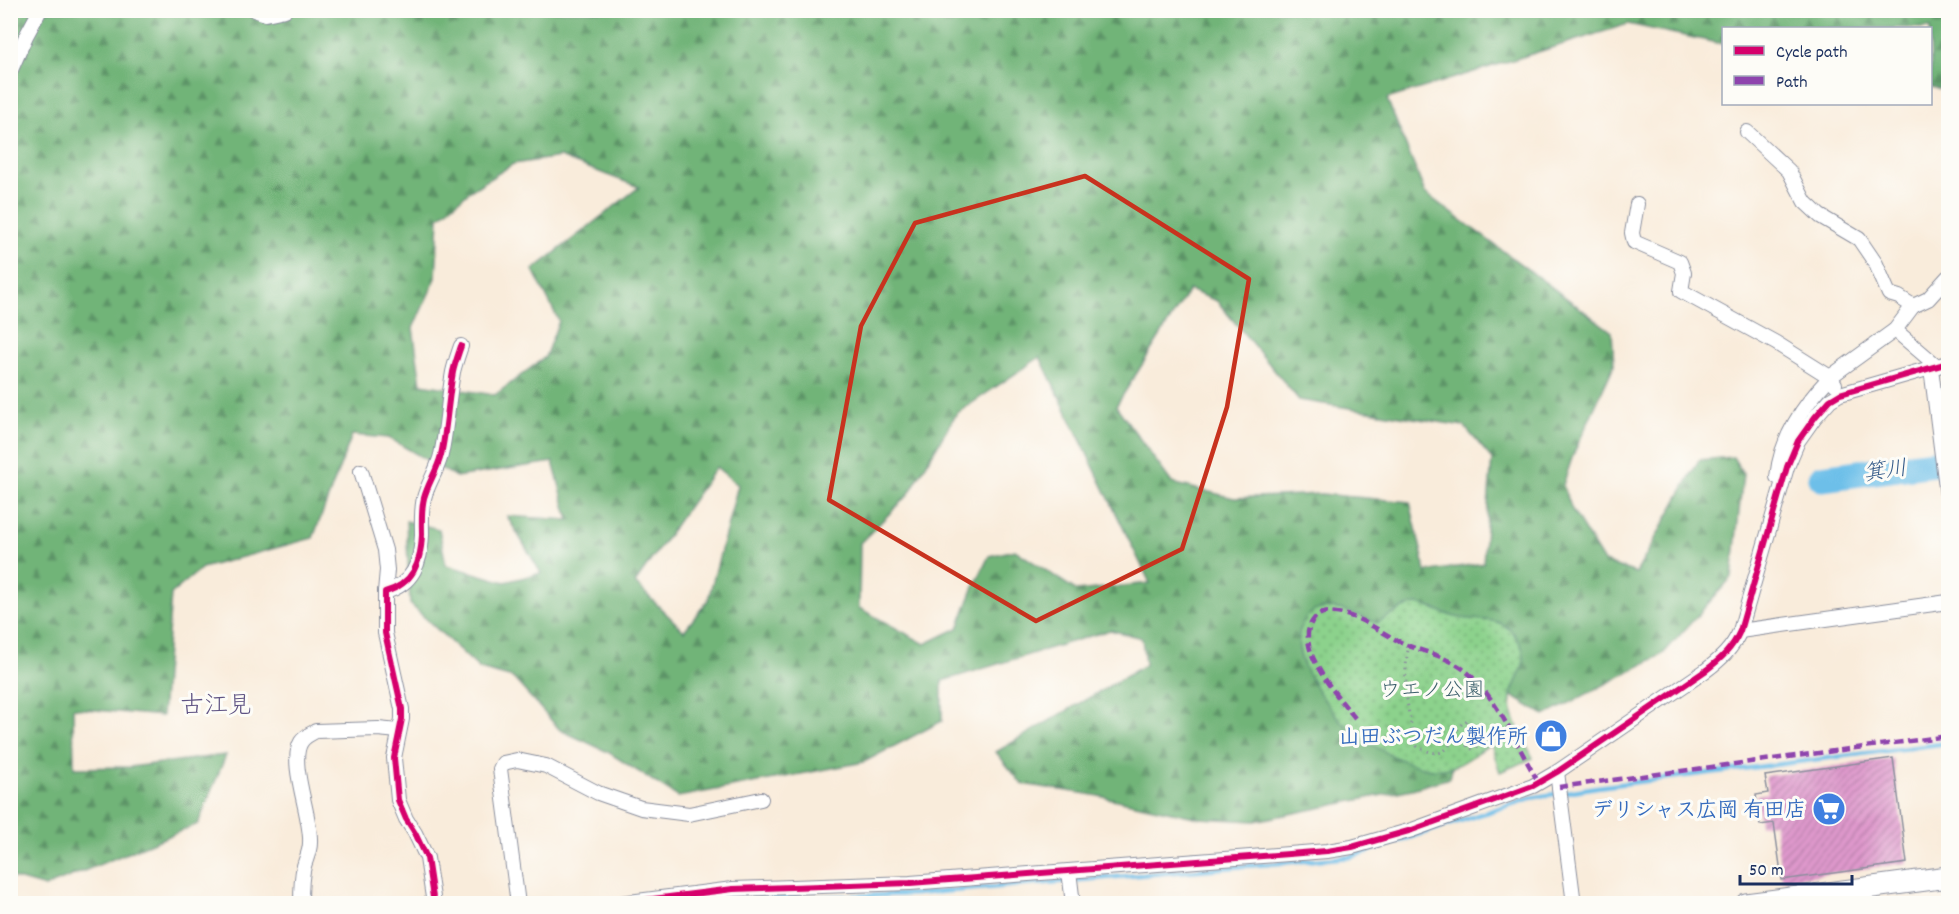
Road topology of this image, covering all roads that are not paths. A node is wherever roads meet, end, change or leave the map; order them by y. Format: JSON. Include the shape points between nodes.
{"nodes":[{"id":1,"x":40,"y":10,"type":"edge"},
{"id":2,"x":254,"y":10,"type":"edge"},
{"id":3,"x":285,"y":10,"type":"edge"},
{"id":4,"x":10,"y":72,"type":"edge"},
{"id":5,"x":1747,"y":132,"type":"dead end"},
{"id":6,"x":1637,"y":204,"type":"dead end"},
{"id":7,"x":1948,"y":277,"type":"edge"},
{"id":8,"x":1913,"y":306,"type":"junction"},
{"id":9,"x":1895,"y":330,"type":"junction"},
{"id":10,"x":461,"y":346,"type":"dead end"},
{"id":11,"x":1939,"y":366,"type":"edge"},
{"id":12,"x":1830,"y":376,"type":"junction"},
{"id":13,"x":1840,"y":394,"type":"junction"},
{"id":14,"x":360,"y":471,"type":"dead end"},
{"id":15,"x":1948,"y":503,"type":"edge"},
{"id":16,"x":1775,"y":506,"type":"junction"},
{"id":17,"x":385,"y":592,"type":"junction"},
{"id":18,"x":1948,"y":602,"type":"edge"},
{"id":19,"x":1740,"y":631,"type":"junction"},
{"id":20,"x":398,"y":731,"type":"junction"},
{"id":21,"x":1557,"y":772,"type":"junction"},
{"id":22,"x":761,"y":799,"type":"dead end"},
{"id":23,"x":1069,"y":871,"type":"junction"},
{"id":24,"x":1948,"y":877,"type":"edge"},
{"id":25,"x":733,"y":889,"type":"junction"},
{"id":26,"x":301,"y":903,"type":"edge"},
{"id":27,"x":434,"y":903,"type":"edge"},
{"id":28,"x":518,"y":903,"type":"edge"},
{"id":29,"x":613,"y":903,"type":"edge"},
{"id":30,"x":735,"y":903,"type":"edge"},
{"id":31,"x":1073,"y":903,"type":"edge"},
{"id":32,"x":1574,"y":903,"type":"edge"},
{"id":33,"x":1746,"y":903,"type":"edge"}],
"edges":[{"from":1,"to":4,"type":"street"},
{"from":2,"to":3,"type":"street","via":[[266,14]]},
{"from":5,"to":8,"type":"street","via":[[1789,171],[1805,202],[1820,216],[1859,239],[1889,294]]},
{"from":6,"to":12,"type":"street","via":[[1634,242],[1680,262],[1684,273],[1681,291]]},
{"from":7,"to":8,"type":"street","via":[[1928,299]]},
{"from":8,"to":9,"type":"street"},
{"from":9,"to":11,"type":"street"},
{"from":9,"to":12,"type":"street"},
{"from":10,"to":17,"type":"street","via":[[453,371],[441,454],[424,497],[417,564],[409,579]]},
{"from":11,"to":13,"type":"street"},
{"from":11,"to":15,"type":"street"},
{"from":12,"to":13,"type":"street"},
{"from":12,"to":16,"type":"street","via":[[1785,440]]},
{"from":13,"to":16,"type":"street","via":[[1822,408],[1798,441]]},
{"from":14,"to":17,"type":"street","via":[[385,550]]},
{"from":16,"to":19,"type":"street"},
{"from":17,"to":20,"type":"street","via":[[386,633],[402,709]]},
{"from":18,"to":19,"type":"street"},
{"from":19,"to":21,"type":"street","via":[[1723,657]]},
{"from":20,"to":26,"type":"street","via":[[316,731],[301,742],[297,762],[310,846],[303,869]]},
{"from":20,"to":27,"type":"street","via":[[394,758],[398,800],[427,858]]},
{"from":21,"to":23,"type":"street","via":[[1517,793],[1352,847]]},
{"from":21,"to":32,"type":"street"},
{"from":22,"to":28,"type":"street","via":[[689,814],[641,808],[598,793],[546,766],[517,760],[503,763],[500,769]]},
{"from":23,"to":25,"type":"street","via":[[910,884]]},
{"from":23,"to":31,"type":"street"},
{"from":24,"to":33,"type":"highway"},
{"from":25,"to":29,"type":"street"},
{"from":25,"to":30,"type":"street"}]}
